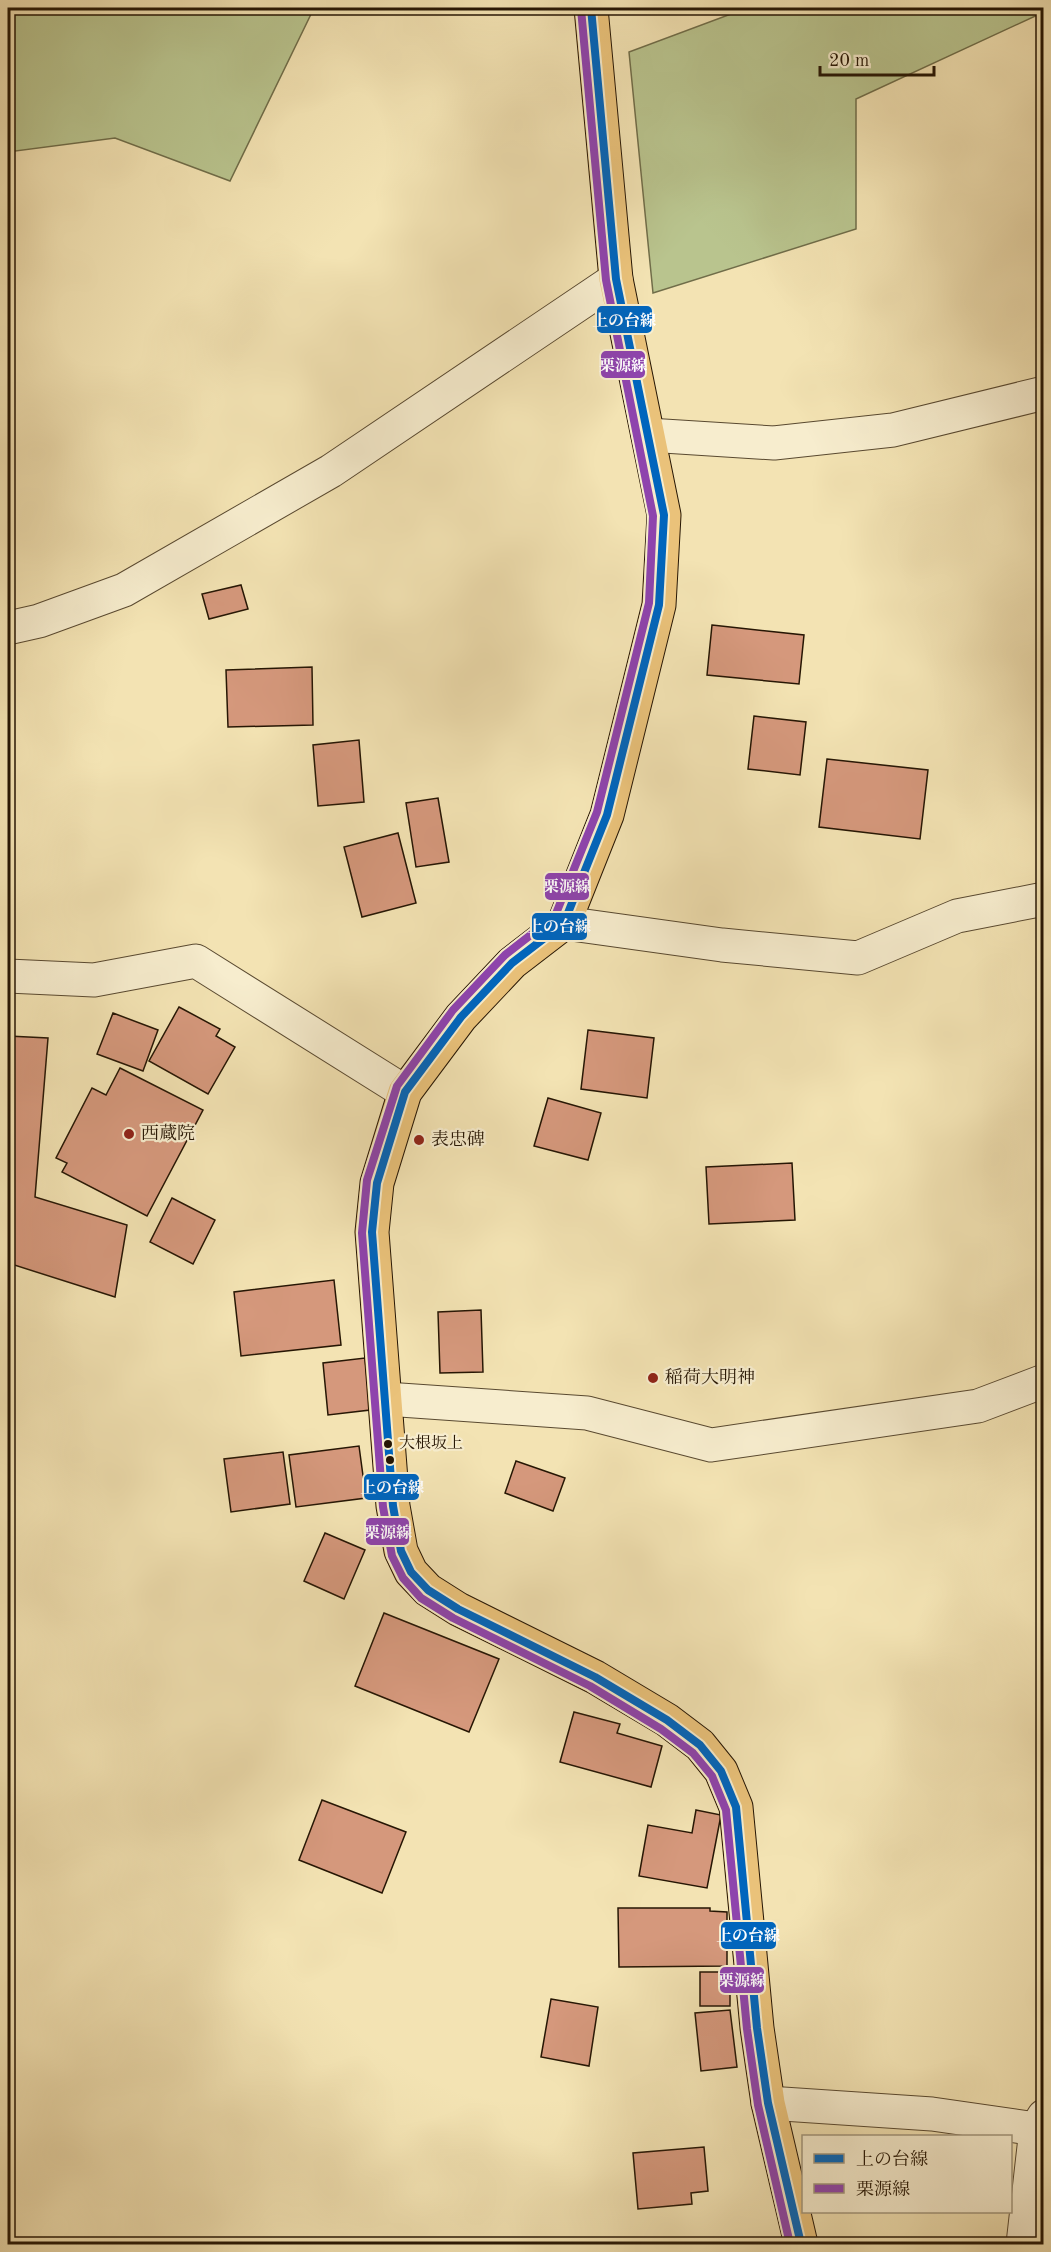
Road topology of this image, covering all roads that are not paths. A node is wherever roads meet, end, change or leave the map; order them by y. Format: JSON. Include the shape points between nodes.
{"nodes":[{"id":1,"x":591,"y":8,"type":"edge"},
{"id":2,"x":616,"y":279,"type":"junction"},
{"id":3,"x":1044,"y":393,"type":"edge"},
{"id":4,"x":648,"y":435,"type":"junction"},
{"id":5,"x":8,"y":628,"type":"edge"},
{"id":6,"x":1044,"y":899,"type":"edge"},
{"id":7,"x":564,"y":923,"type":"junction"},
{"id":8,"x":8,"y":976,"type":"edge"},
{"id":9,"x":405,"y":1092,"type":"junction"},
{"id":10,"x":1044,"y":1381,"type":"edge"},
{"id":11,"x":386,"y":1399,"type":"junction"},
{"id":12,"x":768,"y":2103,"type":"junction"},
{"id":13,"x":1040,"y":2122,"type":"edge"},
{"id":14,"x":1037,"y":2173,"type":"edge"},
{"id":15,"x":801,"y":2244,"type":"edge"},
{"id":16,"x":1023,"y":2244,"type":"edge"}],
"edges":[{"from":1,"to":2,"type":"main road"},
{"from":2,"to":4,"type":"main road"},
{"from":2,"to":5,"type":"street","via":[[331,471],[134,585],[39,621]]},
{"from":3,"to":4,"type":"street","via":[[893,430],[774,443]]},
{"from":4,"to":7,"type":"main road","via":[[664,515],[659,605],[607,815]]},
{"from":6,"to":7,"type":"street","via":[[957,916],[858,958],[722,945]]},
{"from":7,"to":9,"type":"main road","via":[[512,963],[460,1017]]},
{"from":8,"to":9,"type":"street","via":[[94,980],[196,960]]},
{"from":9,"to":11,"type":"main road","via":[[377,1183],[372,1232]]},
{"from":10,"to":11,"type":"street","via":[[978,1406],[711,1445],[587,1413]]},
{"from":11,"to":12,"type":"main road","via":[[393,1506],[401,1551],[411,1572],[428,1590],[458,1609],[595,1677],[667,1720],[700,1745],[721,1771],[736,1807]]},
{"from":12,"to":13,"type":"street"},
{"from":12,"to":15,"type":"main road"},
{"from":13,"to":14,"type":"street"},
{"from":14,"to":16,"type":"street"}]}
